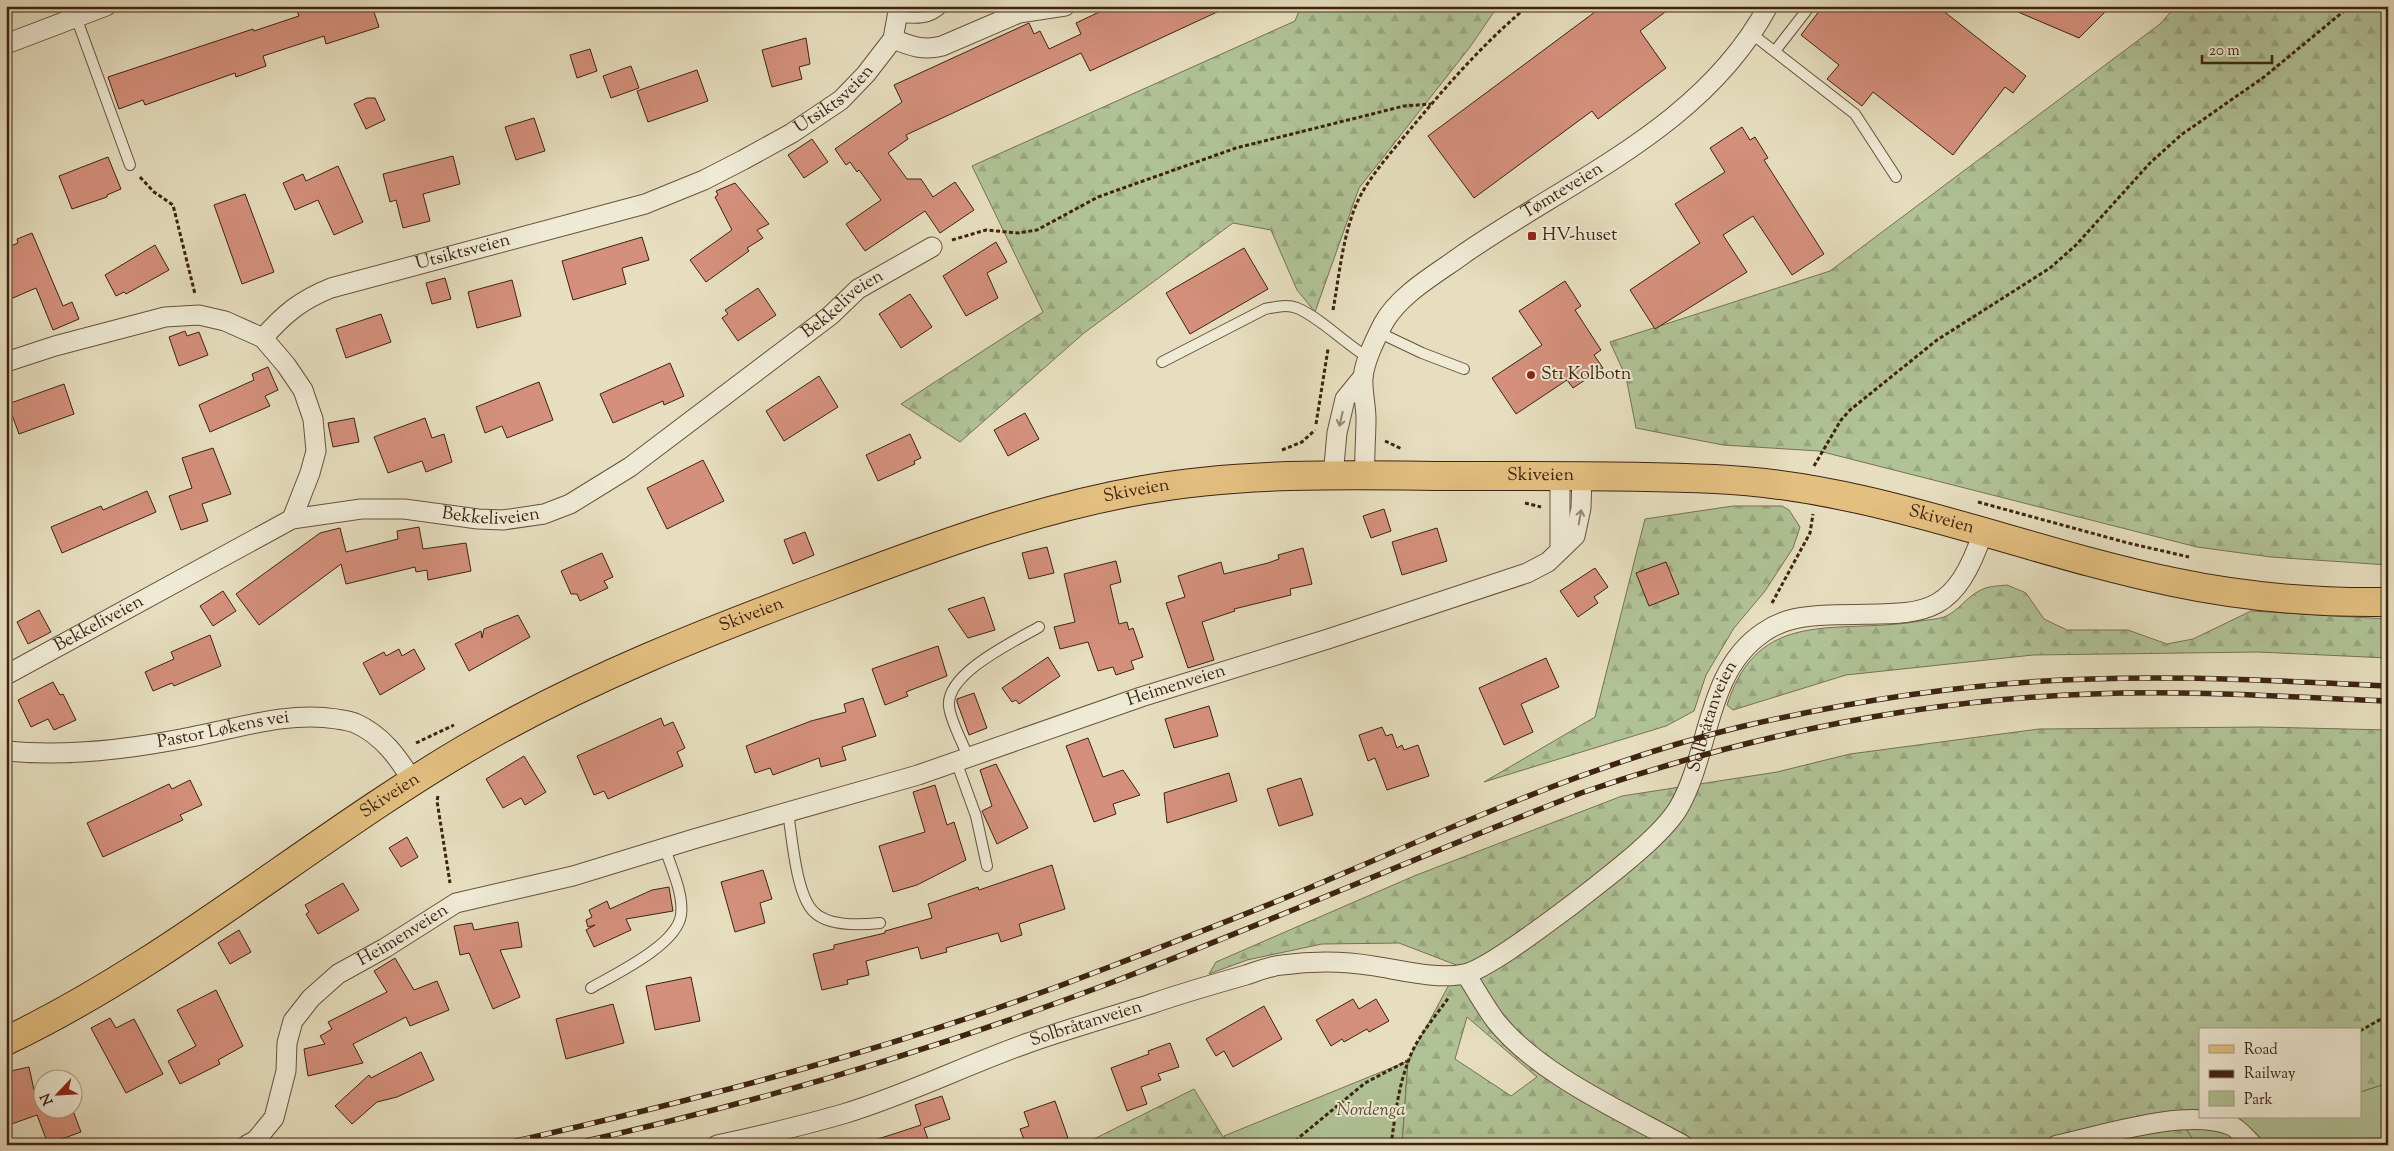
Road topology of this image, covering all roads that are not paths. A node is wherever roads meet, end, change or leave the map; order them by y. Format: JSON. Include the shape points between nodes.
{"nodes":[{"id":1,"x":106,"y":6,"type":"edge"},
{"id":2,"x":943,"y":6,"type":"edge"},
{"id":3,"x":1065,"y":6,"type":"edge"},
{"id":4,"x":1768,"y":6,"type":"edge"},
{"id":5,"x":1810,"y":6,"type":"edge"},
{"id":6,"x":898,"y":11,"type":"edge"},
{"id":7,"x":1005,"y":12,"type":"edge"},
{"id":8,"x":76,"y":17,"type":"junction"},
{"id":9,"x":1752,"y":34,"type":"junction"},
{"id":10,"x":893,"y":39,"type":"junction"},
{"id":11,"x":6,"y":44,"type":"edge"},
{"id":12,"x":1775,"y":51,"type":"junction"},
{"id":13,"x":130,"y":165,"type":"road end"},
{"id":14,"x":1896,"y":177,"type":"dead end"},
{"id":15,"x":932,"y":247,"type":"road end"},
{"id":16,"x":1380,"y":332,"type":"junction"},
{"id":17,"x":263,"y":338,"type":"junction"},
{"id":18,"x":1369,"y":358,"type":"junction"},
{"id":19,"x":6,"y":362,"type":"edge"},
{"id":20,"x":1162,"y":362,"type":"dead end"},
{"id":21,"x":1464,"y":369,"type":"dead end"},
{"id":22,"x":1363,"y":377,"type":"junction"},
{"id":23,"x":1365,"y":475,"type":"junction"},
{"id":24,"x":1333,"y":476,"type":"junction"},
{"id":25,"x":1571,"y":476,"type":"junction"},
{"id":26,"x":292,"y":518,"type":"junction"},
{"id":27,"x":1983,"y":532,"type":"junction"},
{"id":28,"x":1560,"y":550,"type":"junction"},
{"id":29,"x":2388,"y":602,"type":"edge"},
{"id":30,"x":1039,"y":627,"type":"dead end"},
{"id":31,"x":6,"y":675,"type":"edge"},
{"id":32,"x":6,"y":750,"type":"edge"},
{"id":33,"x":962,"y":759,"type":"junction"},
{"id":34,"x":413,"y":782,"type":"junction"},
{"id":35,"x":788,"y":812,"type":"junction"},
{"id":36,"x":665,"y":848,"type":"junction"},
{"id":37,"x":987,"y":866,"type":"dead end"},
{"id":38,"x":880,"y":923,"type":"dead end"},
{"id":39,"x":1466,"y":974,"type":"junction"},
{"id":40,"x":591,"y":988,"type":"dead end"},
{"id":41,"x":6,"y":1041,"type":"edge"},
{"id":42,"x":246,"y":1145,"type":"edge"},
{"id":43,"x":717,"y":1145,"type":"edge"},
{"id":44,"x":1683,"y":1145,"type":"edge"},
{"id":45,"x":2057,"y":1145,"type":"edge"},
{"id":46,"x":2254,"y":1145,"type":"edge"}],
"edges":[{"from":1,"to":8,"type":"street"},
{"from":2,"to":6,"type":"lane","via":[[930,16],[920,18]]},
{"from":3,"to":7,"type":"street"},
{"from":4,"to":9,"type":"street","name":"Tømteveien"},
{"from":5,"to":12,"type":"lane"},
{"from":6,"to":10,"type":"street"},
{"from":7,"to":10,"type":"street","via":[[931,49],[911,47]]},
{"from":8,"to":11,"type":"street"},
{"from":8,"to":13,"type":"lane"},
{"from":9,"to":12,"type":"lane"},
{"from":9,"to":16,"type":"street","name":"Tømteveien","via":[[1730,63],[1679,113],[1619,156],[1488,237],[1443,269],[1393,310]]},
{"from":10,"to":17,"type":"street","name":"Utsiktsveien","via":[[841,100],[792,133],[704,180],[645,204],[331,288],[310,296],[284,314]]},
{"from":12,"to":14,"type":"lane","via":[[1855,114]]},
{"from":15,"to":26,"type":"street","name":"Bekkeliveien","via":[[858,289],[831,314],[630,467],[570,504],[544,514],[503,520],[478,520],[404,509],[361,509]]},
{"from":16,"to":18,"type":"street","name":"Tømteveien"},
{"from":16,"to":21,"type":"lane"},
{"from":17,"to":19,"type":"street","via":[[225,321],[199,314],[165,317]]},
{"from":17,"to":26,"type":"street","via":[[302,390],[313,419],[316,451]]},
{"from":18,"to":20,"type":"lane","via":[[1296,307],[1284,306],[1265,309]]},
{"from":18,"to":22,"type":"street","name":"Tømteveien"},
{"from":22,"to":23,"type":"street","name":"Tømteveien"},
{"from":22,"to":24,"type":"street","name":"Tømteveien","one_way":true,"via":[[1345,399]]},
{"from":23,"to":24,"type":"main road","name":"Skiveien"},
{"from":23,"to":25,"type":"main road","name":"Skiveien"},
{"from":24,"to":34,"type":"main road","name":"Skiveien","via":[[1214,480],[1144,490],[1057,509],[942,544],[737,620],[601,678],[517,720]]},
{"from":25,"to":27,"type":"main road","name":"Skiveien","via":[[1758,481],[1811,488],[1896,507]]},
{"from":25,"to":28,"type":"street","via":[[1559,513]]},
{"from":28,"to":25,"type":"street","name":"Heimenveien","one_way":true,"via":[[1575,536],[1579,522]]},
{"from":26,"to":31,"type":"street","name":"Bekkeliveien"},
{"from":27,"to":29,"type":"main road","name":"Skiveien","via":[[2174,582],[2254,596],[2309,601]]},
{"from":27,"to":39,"type":"street","name":"Solbråtanveien","via":[[1972,564],[1956,590],[1937,605],[1918,612],[1802,616],[1781,622],[1760,634],[1739,655],[1726,675],[1717,695],[1693,780],[1678,811],[1648,842],[1573,903],[1494,959]]},
{"from":28,"to":33,"type":"street","name":"Heimenveien","via":[[1539,568],[1514,578],[1141,697]]},
{"from":30,"to":33,"type":"lane","via":[[979,664],[952,690],[949,707]]},
{"from":32,"to":34,"type":"street","name":"Pastor Løkens vei","via":[[36,754],[116,748],[191,738],[260,721],[314,716],[354,722],[382,740]]},
{"from":33,"to":35,"type":"street","name":"Heimenveien"},
{"from":33,"to":37,"type":"lane"},
{"from":34,"to":41,"type":"main road","name":"Skiveien","via":[[142,965],[64,1012]]},
{"from":35,"to":36,"type":"street","name":"Heimenveien"},
{"from":35,"to":38,"type":"lane","via":[[801,884],[808,905],[815,914],[841,923]]},
{"from":36,"to":40,"type":"lane","via":[[681,905],[679,923],[672,934],[651,952]]},
{"from":36,"to":42,"type":"street","name":"Heimenveien","via":[[573,876],[456,903],[338,974],[311,998],[293,1021],[287,1043],[286,1071],[274,1118],[256,1140]]},
{"from":39,"to":43,"type":"street","name":"Solbråtanveien","via":[[1423,974],[1341,963],[1281,965],[1200,987],[1026,1044],[845,1114]]},
{"from":39,"to":44,"type":"street","via":[[1496,1020],[1524,1049],[1569,1082]]},
{"from":45,"to":46,"type":"street","via":[[2198,1118],[2231,1126]]}]}
